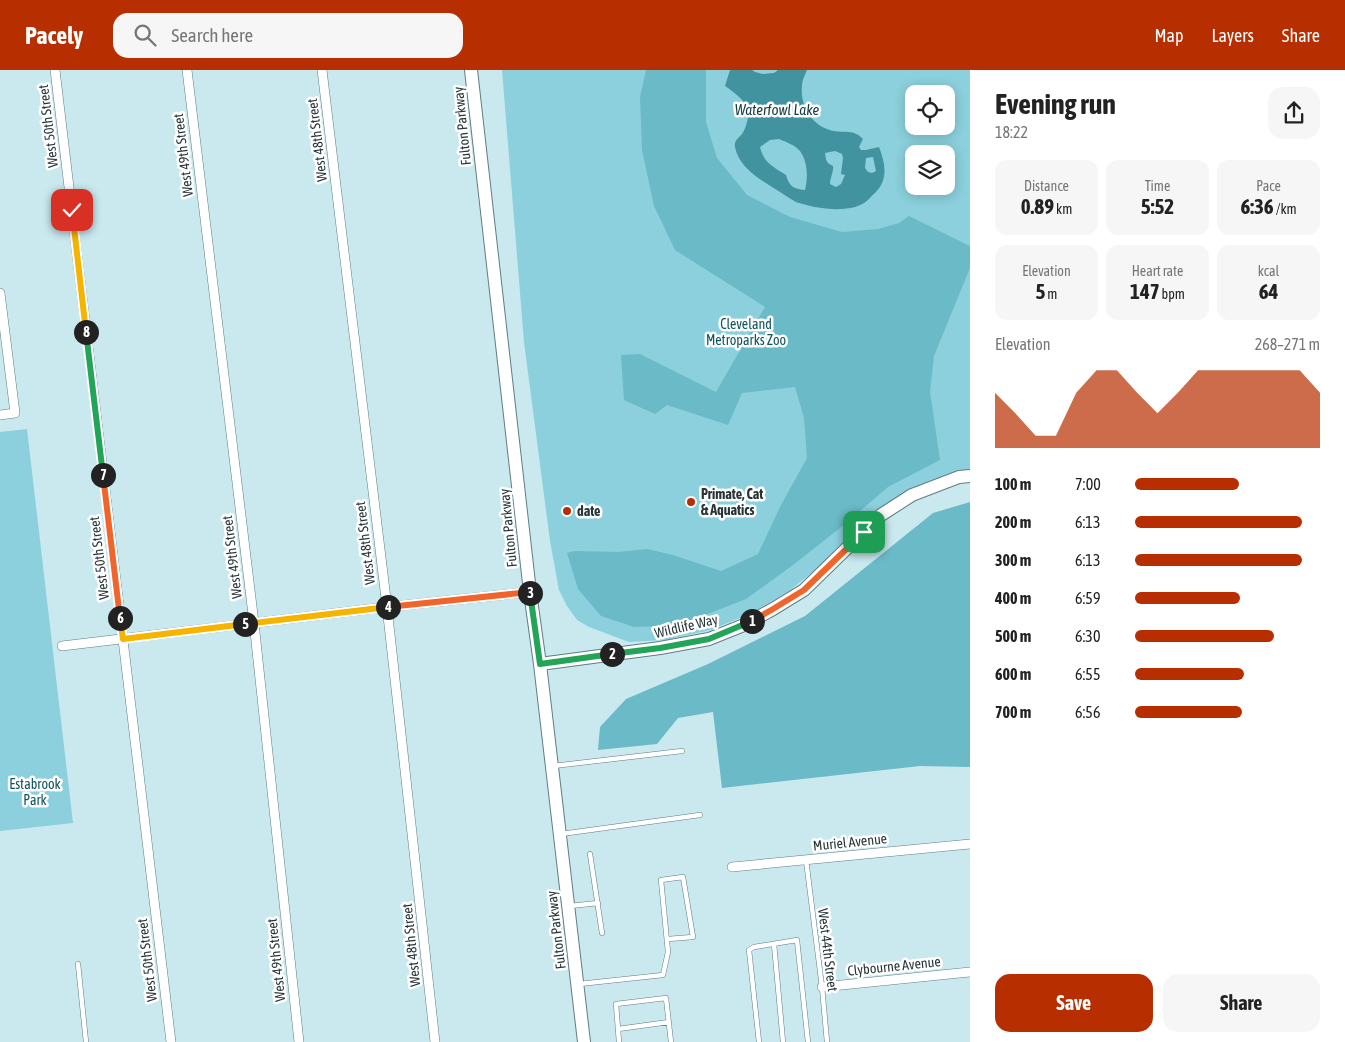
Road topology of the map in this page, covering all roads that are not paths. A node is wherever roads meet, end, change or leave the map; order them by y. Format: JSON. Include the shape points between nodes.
{"nodes":[{"id":1,"x":55,"y":70,"type":"edge"},
{"id":2,"x":187,"y":70,"type":"edge"},
{"id":3,"x":322,"y":70,"type":"edge"},
{"id":4,"x":471,"y":70,"type":"edge"},
{"id":5,"x":0,"y":293,"type":"edge"},
{"id":6,"x":1,"y":309,"type":"edge"},
{"id":7,"x":0,"y":415,"type":"edge"},
{"id":8,"x":970,"y":476,"type":"edge"},
{"id":9,"x":530,"y":592,"type":"junction"},
{"id":10,"x":387,"y":607,"type":"junction"},
{"id":11,"x":254,"y":623,"type":"junction"},
{"id":12,"x":123,"y":639,"type":"junction"},
{"id":13,"x":62,"y":646,"type":"dead end"},
{"id":14,"x":540,"y":664,"type":"junction"},
{"id":15,"x":682,"y":751,"type":"dead end"},
{"id":16,"x":552,"y":766,"type":"junction"},
{"id":17,"x":700,"y":815,"type":"dead end"},
{"id":18,"x":560,"y":834,"type":"junction"},
{"id":19,"x":970,"y":844,"type":"edge"},
{"id":20,"x":590,"y":854,"type":"dead end"},
{"id":21,"x":806,"y":860,"type":"junction"},
{"id":22,"x":732,"y":867,"type":"dead end"},
{"id":23,"x":598,"y":903,"type":"junction"},
{"id":24,"x":568,"y":906,"type":"junction"},
{"id":25,"x":602,"y":933,"type":"dead end"},
{"id":26,"x":668,"y":939,"type":"junction"},
{"id":27,"x":774,"y":944,"type":"junction"},
{"id":28,"x":78,"y":964,"type":"dead end"},
{"id":29,"x":970,"y":972,"type":"edge"},
{"id":30,"x":577,"y":984,"type":"junction"},
{"id":31,"x":822,"y":987,"type":"junction"},
{"id":32,"x":669,"y":1022,"type":"junction"},
{"id":33,"x":618,"y":1029,"type":"junction"},
{"id":34,"x":86,"y":1042,"type":"edge"},
{"id":35,"x":170,"y":1042,"type":"edge"},
{"id":36,"x":299,"y":1042,"type":"edge"},
{"id":37,"x":435,"y":1042,"type":"edge"},
{"id":38,"x":579,"y":1042,"type":"edge"},
{"id":39,"x":584,"y":1042,"type":"edge"},
{"id":40,"x":619,"y":1042,"type":"edge"},
{"id":41,"x":671,"y":1042,"type":"edge"},
{"id":42,"x":759,"y":1042,"type":"edge"},
{"id":43,"x":783,"y":1042,"type":"edge"},
{"id":44,"x":808,"y":1042,"type":"edge"},
{"id":45,"x":827,"y":1042,"type":"edge"}],
"edges":[{"from":1,"to":12,"type":"street","name":"West 50th Street"},
{"from":2,"to":11,"type":"street","name":"West 49th Street"},
{"from":3,"to":10,"type":"street","name":"West 48th Street"},
{"from":4,"to":9,"type":"street","name":"Fulton Parkway"},
{"from":5,"to":6,"type":"street"},
{"from":6,"to":7,"type":"street","via":[[15,413]]},
{"from":8,"to":14,"type":"street","name":"Wildlife Way","via":[[912,495],[881,515],[804,590],[744,624],[709,639]]},
{"from":9,"to":10,"type":"street"},
{"from":9,"to":14,"type":"street","name":"Fulton Parkway"},
{"from":10,"to":11,"type":"street"},
{"from":10,"to":37,"type":"street","name":"West 48th Street"},
{"from":11,"to":12,"type":"street"},
{"from":11,"to":36,"type":"street","name":"West 49th Street"},
{"from":12,"to":13,"type":"street"},
{"from":12,"to":35,"type":"street","name":"West 50th Street"},
{"from":14,"to":16,"type":"street","name":"Fulton Parkway"},
{"from":15,"to":16,"type":"lane"},
{"from":16,"to":18,"type":"street","name":"Fulton Parkway"},
{"from":17,"to":18,"type":"lane"},
{"from":18,"to":24,"type":"street","name":"Fulton Parkway"},
{"from":19,"to":21,"type":"street","name":"Muriel Avenue"},
{"from":20,"to":23,"type":"lane"},
{"from":21,"to":22,"type":"street","name":"Muriel Avenue"},
{"from":21,"to":31,"type":"lane","name":"West 44th Street"},
{"from":23,"to":24,"type":"lane"},
{"from":23,"to":25,"type":"lane"},
{"from":24,"to":30,"type":"street","name":"Fulton Parkway"},
{"from":26,"to":26,"type":"lane","via":[[661,880],[683,877],[693,937]]},
{"from":26,"to":30,"type":"lane","via":[[663,975]]},
{"from":27,"to":42,"type":"lane","via":[[749,950]]},
{"from":27,"to":43,"type":"lane"},
{"from":27,"to":44,"type":"lane","via":[[797,940]]},
{"from":28,"to":34,"type":"lane"},
{"from":29,"to":31,"type":"street","name":"Clybourne Avenue"},
{"from":30,"to":39,"type":"street","name":"Fulton Parkway"},
{"from":31,"to":45,"type":"lane","name":"West 44th Street"},
{"from":32,"to":33,"type":"lane"},
{"from":32,"to":33,"type":"lane","via":[[666,998],[616,1004]]},
{"from":32,"to":41,"type":"lane"},
{"from":33,"to":40,"type":"lane"},
{"from":38,"to":39,"type":"lane"}]}
